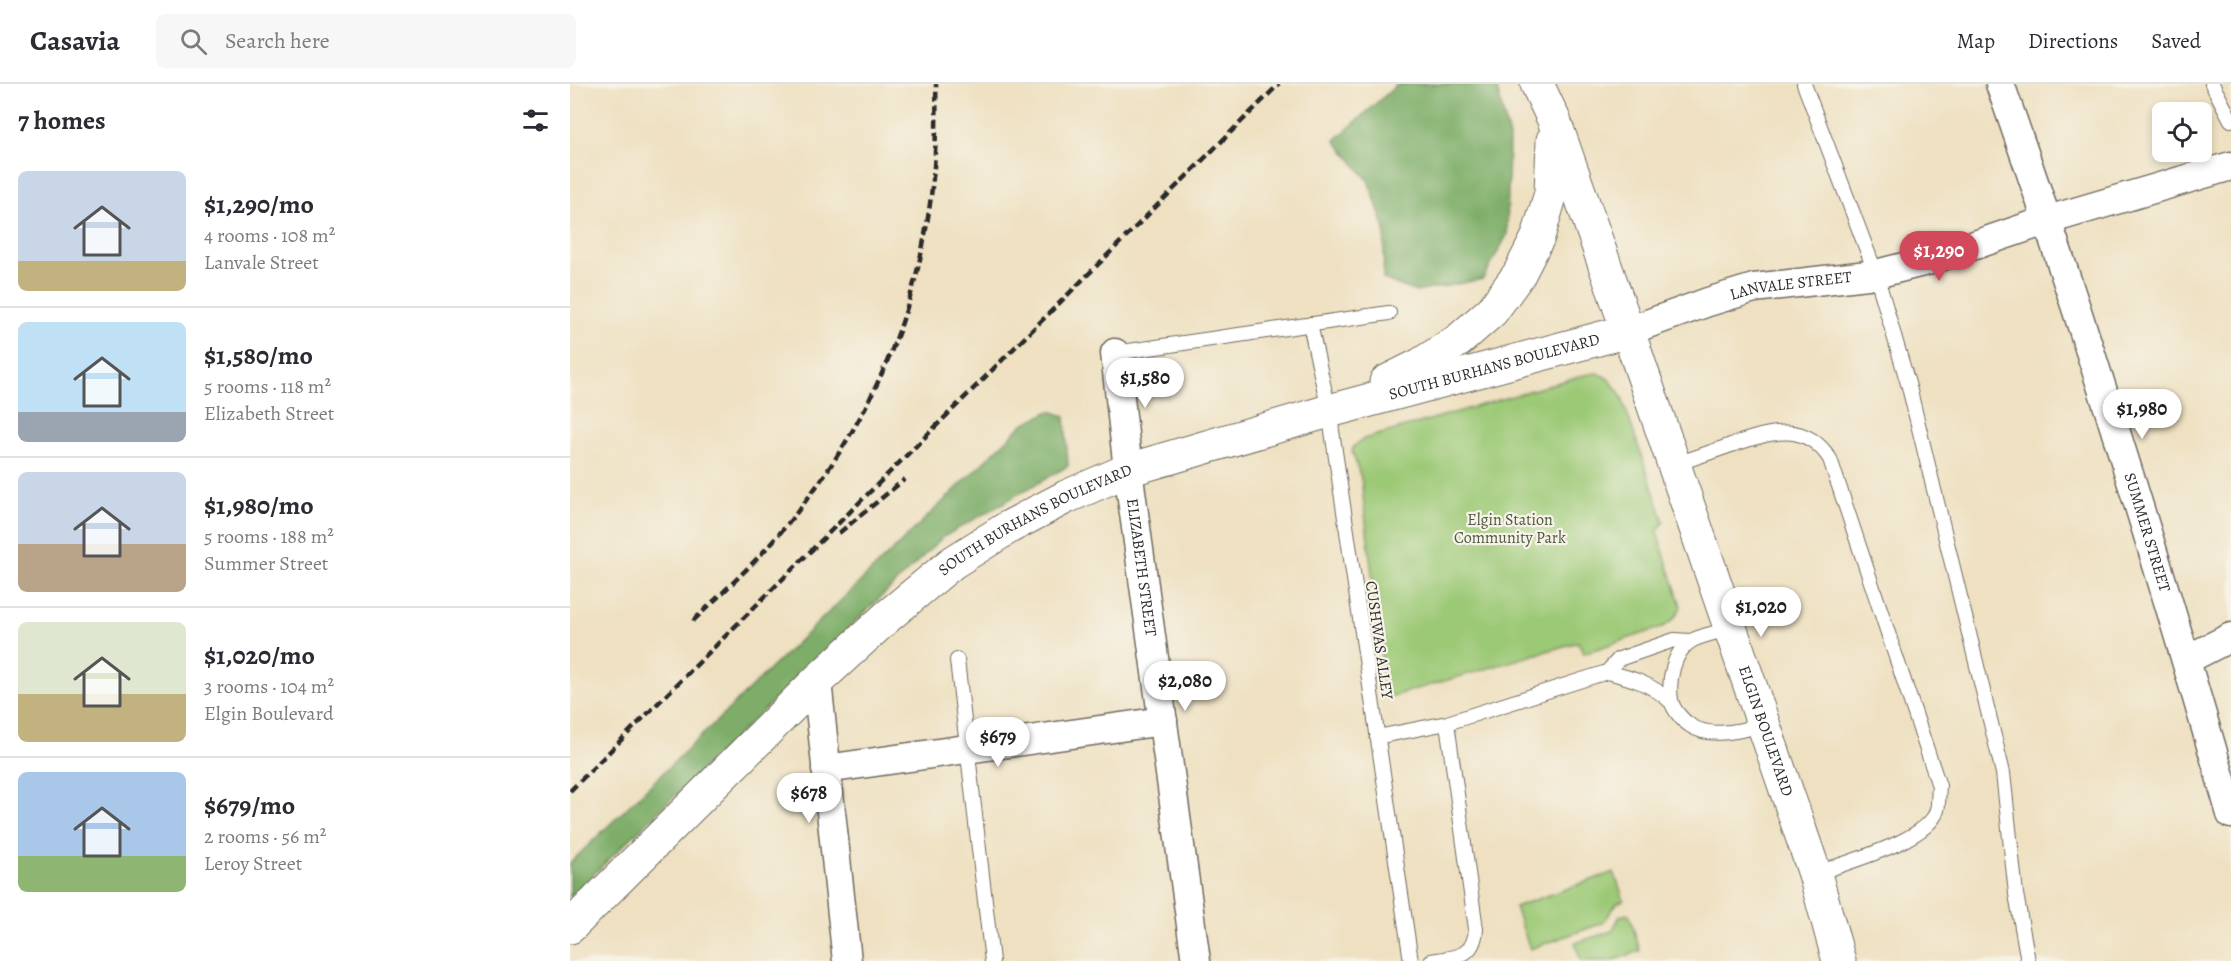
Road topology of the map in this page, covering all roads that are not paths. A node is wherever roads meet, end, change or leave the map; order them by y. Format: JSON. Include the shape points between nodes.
{"nodes":[{"id":1,"x":1537,"y":84,"type":"edge"},
{"id":2,"x":1804,"y":84,"type":"edge"},
{"id":3,"x":2000,"y":84,"type":"edge"},
{"id":4,"x":2212,"y":84,"type":"edge"},
{"id":5,"x":1554,"y":120,"type":"junction"},
{"id":6,"x":2231,"y":120,"type":"edge"},
{"id":7,"x":2231,"y":166,"type":"edge"},
{"id":8,"x":2048,"y":220,"type":"junction"},
{"id":9,"x":1876,"y":274,"type":"junction"},
{"id":10,"x":1389,"y":313,"type":"dead end"},
{"id":11,"x":1310,"y":324,"type":"junction"},
{"id":12,"x":1628,"y":331,"type":"junction"},
{"id":13,"x":1115,"y":353,"type":"joint"},
{"id":14,"x":1329,"y":411,"type":"junction"},
{"id":15,"x":1674,"y":465,"type":"junction"},
{"id":16,"x":1128,"y":470,"type":"junction"},
{"id":17,"x":1731,"y":628,"type":"junction"},
{"id":18,"x":2231,"y":637,"type":"edge"},
{"id":19,"x":1690,"y":641,"type":"junction"},
{"id":20,"x":957,"y":660,"type":"dead end"},
{"id":21,"x":2186,"y":660,"type":"junction"},
{"id":22,"x":1607,"y":672,"type":"junction"},
{"id":23,"x":817,"y":681,"type":"junction"},
{"id":24,"x":1671,"y":702,"type":"junction"},
{"id":25,"x":1163,"y":721,"type":"junction"},
{"id":26,"x":1447,"y":723,"type":"junction"},
{"id":27,"x":1764,"y":725,"type":"junction"},
{"id":28,"x":1377,"y":737,"type":"junction"},
{"id":29,"x":967,"y":749,"type":"junction"},
{"id":30,"x":826,"y":769,"type":"junction"},
{"id":31,"x":2231,"y":814,"type":"edge"},
{"id":32,"x":1815,"y":874,"type":"junction"},
{"id":33,"x":570,"y":927,"type":"edge"},
{"id":34,"x":847,"y":961,"type":"edge"},
{"id":35,"x":992,"y":961,"type":"edge"},
{"id":36,"x":1196,"y":961,"type":"edge"},
{"id":37,"x":1411,"y":961,"type":"edge"},
{"id":38,"x":1431,"y":961,"type":"edge"},
{"id":39,"x":1839,"y":961,"type":"edge"},
{"id":40,"x":2028,"y":961,"type":"edge"}],
"edges":[{"from":1,"to":5,"type":"main road","name":"ELGIN BOULEVARD"},
{"from":2,"to":9,"type":"lane"},
{"from":3,"to":8,"type":"street","name":"SUMMER STREET"},
{"from":4,"to":6,"type":"lane"},
{"from":5,"to":12,"type":"main road","name":"ELGIN BOULEVARD"},
{"from":5,"to":14,"type":"main road","via":[[1551,193],[1538,237],[1519,274],[1492,311],[1459,340],[1420,364]]},
{"from":7,"to":8,"type":"street","name":"LANVALE STREET"},
{"from":8,"to":9,"type":"street","name":"LANVALE STREET","via":[[1931,260]]},
{"from":8,"to":21,"type":"street","name":"SUMMER STREET"},
{"from":9,"to":12,"type":"street","name":"LANVALE STREET","via":[[1754,288]]},
{"from":9,"to":40,"type":"lane","via":[[1909,387],[2003,773],[2016,894]]},
{"from":10,"to":11,"type":"lane"},
{"from":11,"to":13,"type":"lane"},
{"from":11,"to":14,"type":"lane","name":"CUSHWAS ALLEY"},
{"from":12,"to":14,"type":"main road","name":"SOUTH BURHANS BOULEVARD"},
{"from":12,"to":15,"type":"main road","name":"ELGIN BOULEVARD"},
{"from":13,"to":16,"type":"street","name":"ELIZABETH STREET"},
{"from":14,"to":16,"type":"main road","name":"SOUTH BURHANS BOULEVARD"},
{"from":14,"to":28,"type":"lane","name":"CUSHWAS ALLEY"},
{"from":15,"to":17,"type":"main road","name":"ELGIN BOULEVARD"},
{"from":15,"to":32,"type":"lane","via":[[1767,434],[1789,432],[1808,437],[1830,459],[1939,786],[1937,811],[1924,827],[1903,842]]},
{"from":16,"to":23,"type":"main road","name":"SOUTH BURHANS BOULEVARD","via":[[1056,502],[952,563]]},
{"from":16,"to":25,"type":"street","name":"ELIZABETH STREET"},
{"from":17,"to":19,"type":"lane"},
{"from":17,"to":27,"type":"main road","name":"ELGIN BOULEVARD"},
{"from":18,"to":21,"type":"street"},
{"from":19,"to":22,"type":"lane","via":[[1674,640],[1619,659]]},
{"from":19,"to":24,"type":"lane","via":[[1677,654]]},
{"from":20,"to":29,"type":"lane"},
{"from":21,"to":31,"type":"street","name":"SUMMER STREET"},
{"from":22,"to":24,"type":"lane","via":[[1638,680]]},
{"from":22,"to":26,"type":"lane"},
{"from":23,"to":30,"type":"street"},
{"from":23,"to":33,"type":"main road","name":"SOUTH BURHANS BOULEVARD"},
{"from":24,"to":27,"type":"lane","via":[[1691,726],[1709,732],[1737,732]]},
{"from":25,"to":29,"type":"street"},
{"from":25,"to":36,"type":"street","name":"ELIZABETH STREET"},
{"from":26,"to":28,"type":"lane"},
{"from":26,"to":38,"type":"lane","via":[[1476,936],[1466,952]]},
{"from":27,"to":32,"type":"main road","name":"ELGIN BOULEVARD"},
{"from":28,"to":37,"type":"lane","name":"CUSHWAS ALLEY"},
{"from":29,"to":30,"type":"street"},
{"from":29,"to":35,"type":"lane"},
{"from":30,"to":34,"type":"street"},
{"from":32,"to":39,"type":"main road","name":"ELGIN BOULEVARD"}]}
